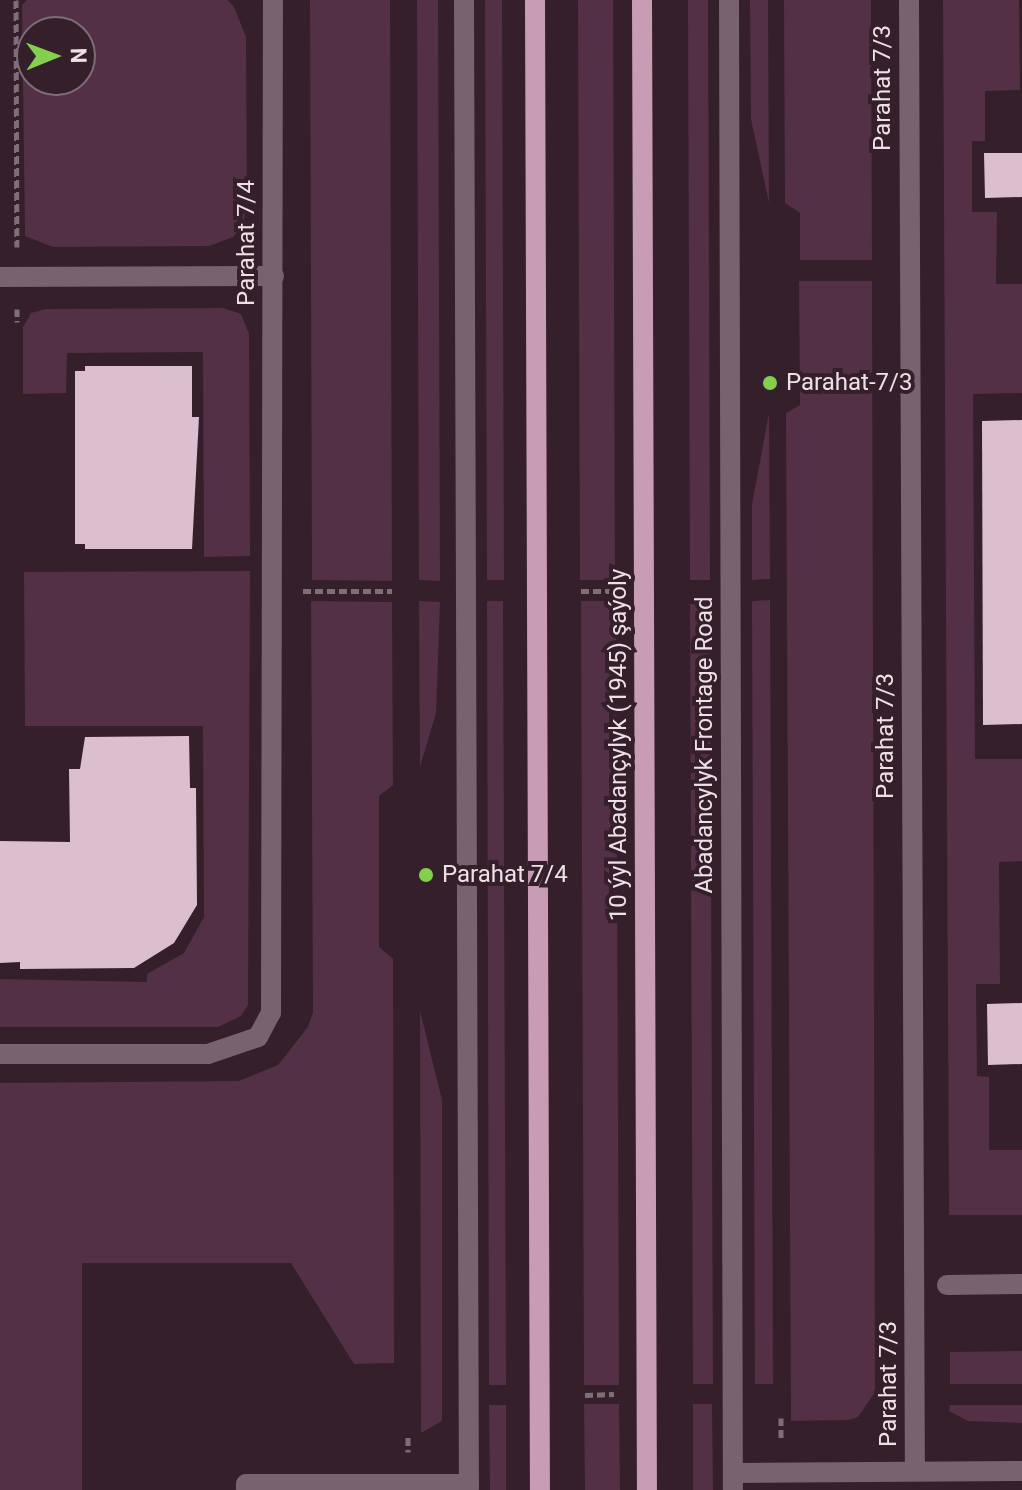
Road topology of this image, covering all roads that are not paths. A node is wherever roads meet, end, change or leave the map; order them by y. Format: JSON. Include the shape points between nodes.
{"nodes":[{"id":1,"x":273,"y":0,"type":"edge"},
{"id":2,"x":464,"y":0,"type":"edge"},
{"id":3,"x":535,"y":0,"type":"edge"},
{"id":4,"x":642,"y":0,"type":"edge"},
{"id":5,"x":729,"y":0,"type":"edge"},
{"id":6,"x":909,"y":0,"type":"edge"},
{"id":7,"x":274,"y":276,"type":"junction"},
{"id":8,"x":0,"y":277,"type":"edge"},
{"id":9,"x":0,"y":1054,"type":"edge"},
{"id":10,"x":1022,"y":1284,"type":"edge"},
{"id":11,"x":947,"y":1285,"type":"dead end"},
{"id":12,"x":915,"y":1471,"type":"junction"},
{"id":13,"x":1022,"y":1471,"type":"edge"},
{"id":14,"x":733,"y":1481,"type":"edge"},
{"id":15,"x":469,"y":1487,"type":"edge"},
{"id":16,"x":246,"y":1490,"type":"edge"},
{"id":17,"x":540,"y":1490,"type":"edge"},
{"id":18,"x":647,"y":1490,"type":"edge"}],
"edges":[{"from":1,"to":7,"type":"street","name":"Parahat 7/4"},
{"from":2,"to":15,"type":"street"},
{"from":3,"to":17,"type":"main road"},
{"from":4,"to":18,"type":"main road","name":"10 ýyl Abadançylyk (1945) şaýoly"},
{"from":5,"to":14,"type":"street","name":"Abadancylyk Frontage Road"},
{"from":6,"to":12,"type":"street","name":"Parahat 7/3"},
{"from":7,"to":8,"type":"street"},
{"from":7,"to":9,"type":"street","name":"Parahat 7/4","via":[[271,1013],[258,1037],[208,1054]]},
{"from":10,"to":11,"type":"street"},
{"from":12,"to":13,"type":"street"},
{"from":12,"to":14,"type":"street"},
{"from":15,"to":16,"type":"street","via":[[246,1484]]}]}
